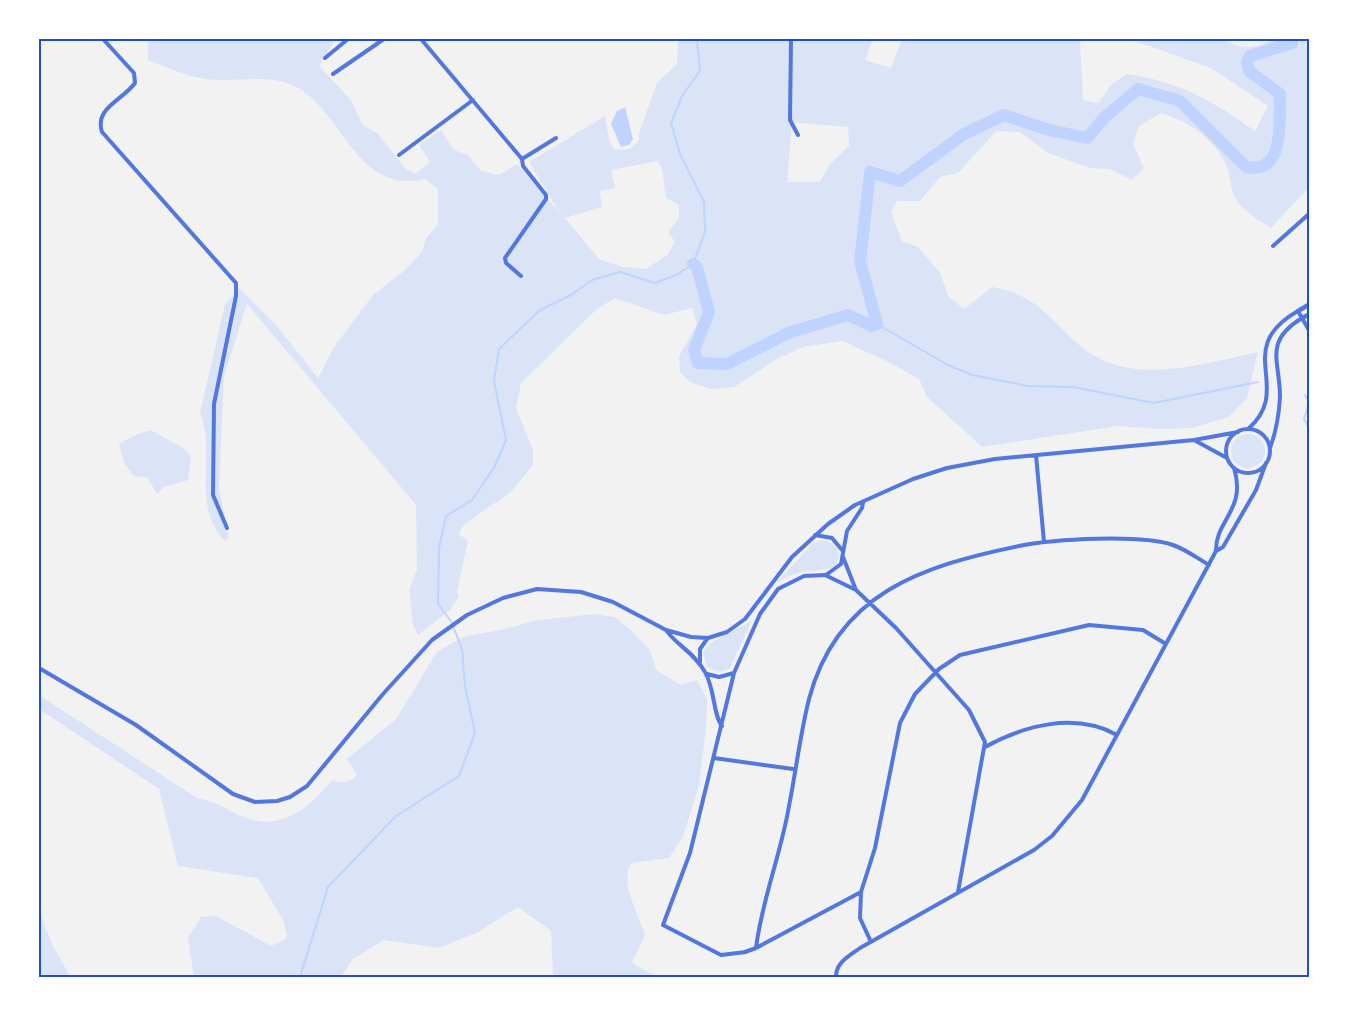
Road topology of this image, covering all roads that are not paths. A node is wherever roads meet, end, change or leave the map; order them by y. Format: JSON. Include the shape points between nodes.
{"nodes":[{"id":1,"x":103,"y":39,"type":"edge"},
{"id":2,"x":348,"y":39,"type":"edge"},
{"id":3,"x":384,"y":39,"type":"edge"},
{"id":4,"x":421,"y":39,"type":"edge"},
{"id":5,"x":791,"y":39,"type":"edge"},
{"id":6,"x":325,"y":58,"type":"dead end"},
{"id":7,"x":333,"y":74,"type":"dead end"},
{"id":8,"x":473,"y":100,"type":"junction"},
{"id":9,"x":798,"y":135,"type":"dead end"},
{"id":10,"x":556,"y":138,"type":"dead end"},
{"id":11,"x":399,"y":155,"type":"dead end"},
{"id":12,"x":522,"y":159,"type":"junction"},
{"id":13,"x":1310,"y":213,"type":"edge"},
{"id":14,"x":1273,"y":246,"type":"dead end"},
{"id":15,"x":521,"y":276,"type":"dead end"},
{"id":16,"x":1310,"y":304,"type":"edge"},
{"id":17,"x":1298,"y":311,"type":"junction"},
{"id":18,"x":1310,"y":314,"type":"edge"},
{"id":19,"x":1302,"y":318,"type":"junction"},
{"id":20,"x":1310,"y":332,"type":"edge"},
{"id":21,"x":1270,"y":333,"type":"junction"},
{"id":22,"x":1279,"y":339,"type":"junction"},
{"id":23,"x":1248,"y":429,"type":"junction"},
{"id":24,"x":1238,"y":432,"type":"junction"},
{"id":25,"x":1194,"y":440,"type":"junction"},
{"id":26,"x":1270,"y":448,"type":"junction"},
{"id":27,"x":1036,"y":455,"type":"junction"},
{"id":28,"x":1228,"y":459,"type":"junction"},
{"id":29,"x":1266,"y":463,"type":"junction"},
{"id":30,"x":1234,"y":468,"type":"junction"},
{"id":31,"x":863,"y":503,"type":"junction"},
{"id":32,"x":227,"y":528,"type":"dead end"},
{"id":33,"x":814,"y":535,"type":"junction"},
{"id":34,"x":1044,"y":542,"type":"junction"},
{"id":35,"x":843,"y":551,"type":"junction"},
{"id":36,"x":1216,"y":551,"type":"junction"},
{"id":37,"x":843,"y":557,"type":"junction"},
{"id":38,"x":1209,"y":565,"type":"junction"},
{"id":39,"x":825,"y":575,"type":"junction"},
{"id":40,"x":856,"y":590,"type":"junction"},
{"id":41,"x":869,"y":602,"type":"junction"},
{"id":42,"x":666,"y":630,"type":"junction"},
{"id":43,"x":708,"y":638,"type":"junction"},
{"id":44,"x":1166,"y":644,"type":"junction"},
{"id":45,"x":701,"y":665,"type":"junction"},
{"id":46,"x":39,"y":668,"type":"edge"},
{"id":47,"x":706,"y":673,"type":"junction"},
{"id":48,"x":734,"y":673,"type":"junction"},
{"id":49,"x":936,"y":673,"type":"junction"},
{"id":50,"x":722,"y":727,"type":"junction"},
{"id":51,"x":1117,"y":735,"type":"junction"},
{"id":52,"x":985,"y":747,"type":"junction"},
{"id":53,"x":714,"y":758,"type":"junction"},
{"id":54,"x":794,"y":769,"type":"junction"},
{"id":55,"x":861,"y":892,"type":"junction"},
{"id":56,"x":958,"y":894,"type":"junction"},
{"id":57,"x":871,"y":942,"type":"junction"},
{"id":58,"x":756,"y":948,"type":"junction"},
{"id":59,"x":836,"y":978,"type":"edge"}],
"edges":[{"from":1,"to":32,"type":"street","via":[[134,74],[135,83],[102,113],[102,132],[236,283],[214,404],[213,495]]},
{"from":2,"to":6,"type":"street"},
{"from":3,"to":7,"type":"street"},
{"from":4,"to":8,"type":"street"},
{"from":5,"to":9,"type":"street","via":[[790,120]]},
{"from":8,"to":11,"type":"street"},
{"from":8,"to":12,"type":"street"},
{"from":10,"to":12,"type":"street"},
{"from":12,"to":15,"type":"street","via":[[546,199],[505,258]]},
{"from":13,"to":14,"type":"street"},
{"from":16,"to":17,"type":"street"},
{"from":17,"to":19,"type":"street"},
{"from":17,"to":21,"type":"street"},
{"from":18,"to":19,"type":"street"},
{"from":19,"to":20,"type":"street"},
{"from":19,"to":22,"type":"street","via":[[1285,329]]},
{"from":21,"to":22,"type":"street"},
{"from":21,"to":23,"type":"street","via":[[1264,354],[1267,399],[1260,416]]},
{"from":22,"to":26,"type":"street","via":[[1275,355],[1279,409]]},
{"from":23,"to":24,"type":"street"},
{"from":23,"to":26,"type":"street","via":[[1262,435]]},
{"from":24,"to":25,"type":"street"},
{"from":24,"to":28,"type":"street","via":[[1228,444]]},
{"from":25,"to":27,"type":"street"},
{"from":25,"to":28,"type":"street"},
{"from":26,"to":29,"type":"street"},
{"from":27,"to":31,"type":"street","via":[[947,468]]},
{"from":27,"to":34,"type":"street"},
{"from":28,"to":30,"type":"street"},
{"from":29,"to":30,"type":"street","via":[[1249,473]]},
{"from":29,"to":36,"type":"street","via":[[1256,490],[1223,547]]},
{"from":30,"to":36,"type":"street","via":[[1238,482],[1236,501],[1215,542]]},
{"from":31,"to":33,"type":"street"},
{"from":31,"to":35,"type":"street","via":[[847,531]]},
{"from":33,"to":35,"type":"street","via":[[832,538]]},
{"from":33,"to":43,"type":"street","via":[[782,569],[745,619],[727,632]]},
{"from":34,"to":38,"type":"street","via":[[1145,540],[1174,545]]},
{"from":34,"to":41,"type":"street","via":[[967,556],[912,575]]},
{"from":35,"to":37,"type":"street"},
{"from":36,"to":38,"type":"street"},
{"from":37,"to":39,"type":"street","via":[[836,570]]},
{"from":37,"to":40,"type":"street"},
{"from":38,"to":44,"type":"street"},
{"from":39,"to":40,"type":"street"},
{"from":39,"to":48,"type":"street","via":[[797,578],[772,595],[749,635]]},
{"from":40,"to":41,"type":"street"},
{"from":41,"to":49,"type":"street"},
{"from":41,"to":54,"type":"street","via":[[830,646],[810,697]]},
{"from":42,"to":43,"type":"street"},
{"from":42,"to":45,"type":"street"},
{"from":42,"to":46,"type":"street","via":[[602,598],[559,589],[526,591],[486,605],[432,640],[307,786],[290,797],[270,802],[255,802],[233,794],[136,725]]},
{"from":43,"to":45,"type":"street","via":[[700,649]]},
{"from":44,"to":49,"type":"street","via":[[1143,630],[1089,626],[960,654]]},
{"from":44,"to":51,"type":"street"},
{"from":45,"to":47,"type":"street"},
{"from":47,"to":48,"type":"street","via":[[723,677]]},
{"from":47,"to":50,"type":"street"},
{"from":48,"to":50,"type":"street"},
{"from":49,"to":52,"type":"street","via":[[969,710]]},
{"from":49,"to":55,"type":"street","via":[[915,694],[900,723],[875,848]]},
{"from":50,"to":53,"type":"street"},
{"from":51,"to":52,"type":"street","via":[[1101,726],[1060,723],[1007,735]]},
{"from":51,"to":56,"type":"street","via":[[1092,785],[1052,836]]},
{"from":52,"to":56,"type":"street"},
{"from":53,"to":54,"type":"street"},
{"from":53,"to":58,"type":"street","via":[[690,853],[663,925],[721,955]]},
{"from":54,"to":58,"type":"street","via":[[789,807]]},
{"from":55,"to":57,"type":"street","via":[[860,918]]},
{"from":55,"to":58,"type":"street"},
{"from":56,"to":57,"type":"street"},
{"from":57,"to":59,"type":"street","via":[[843,960]]}]}
